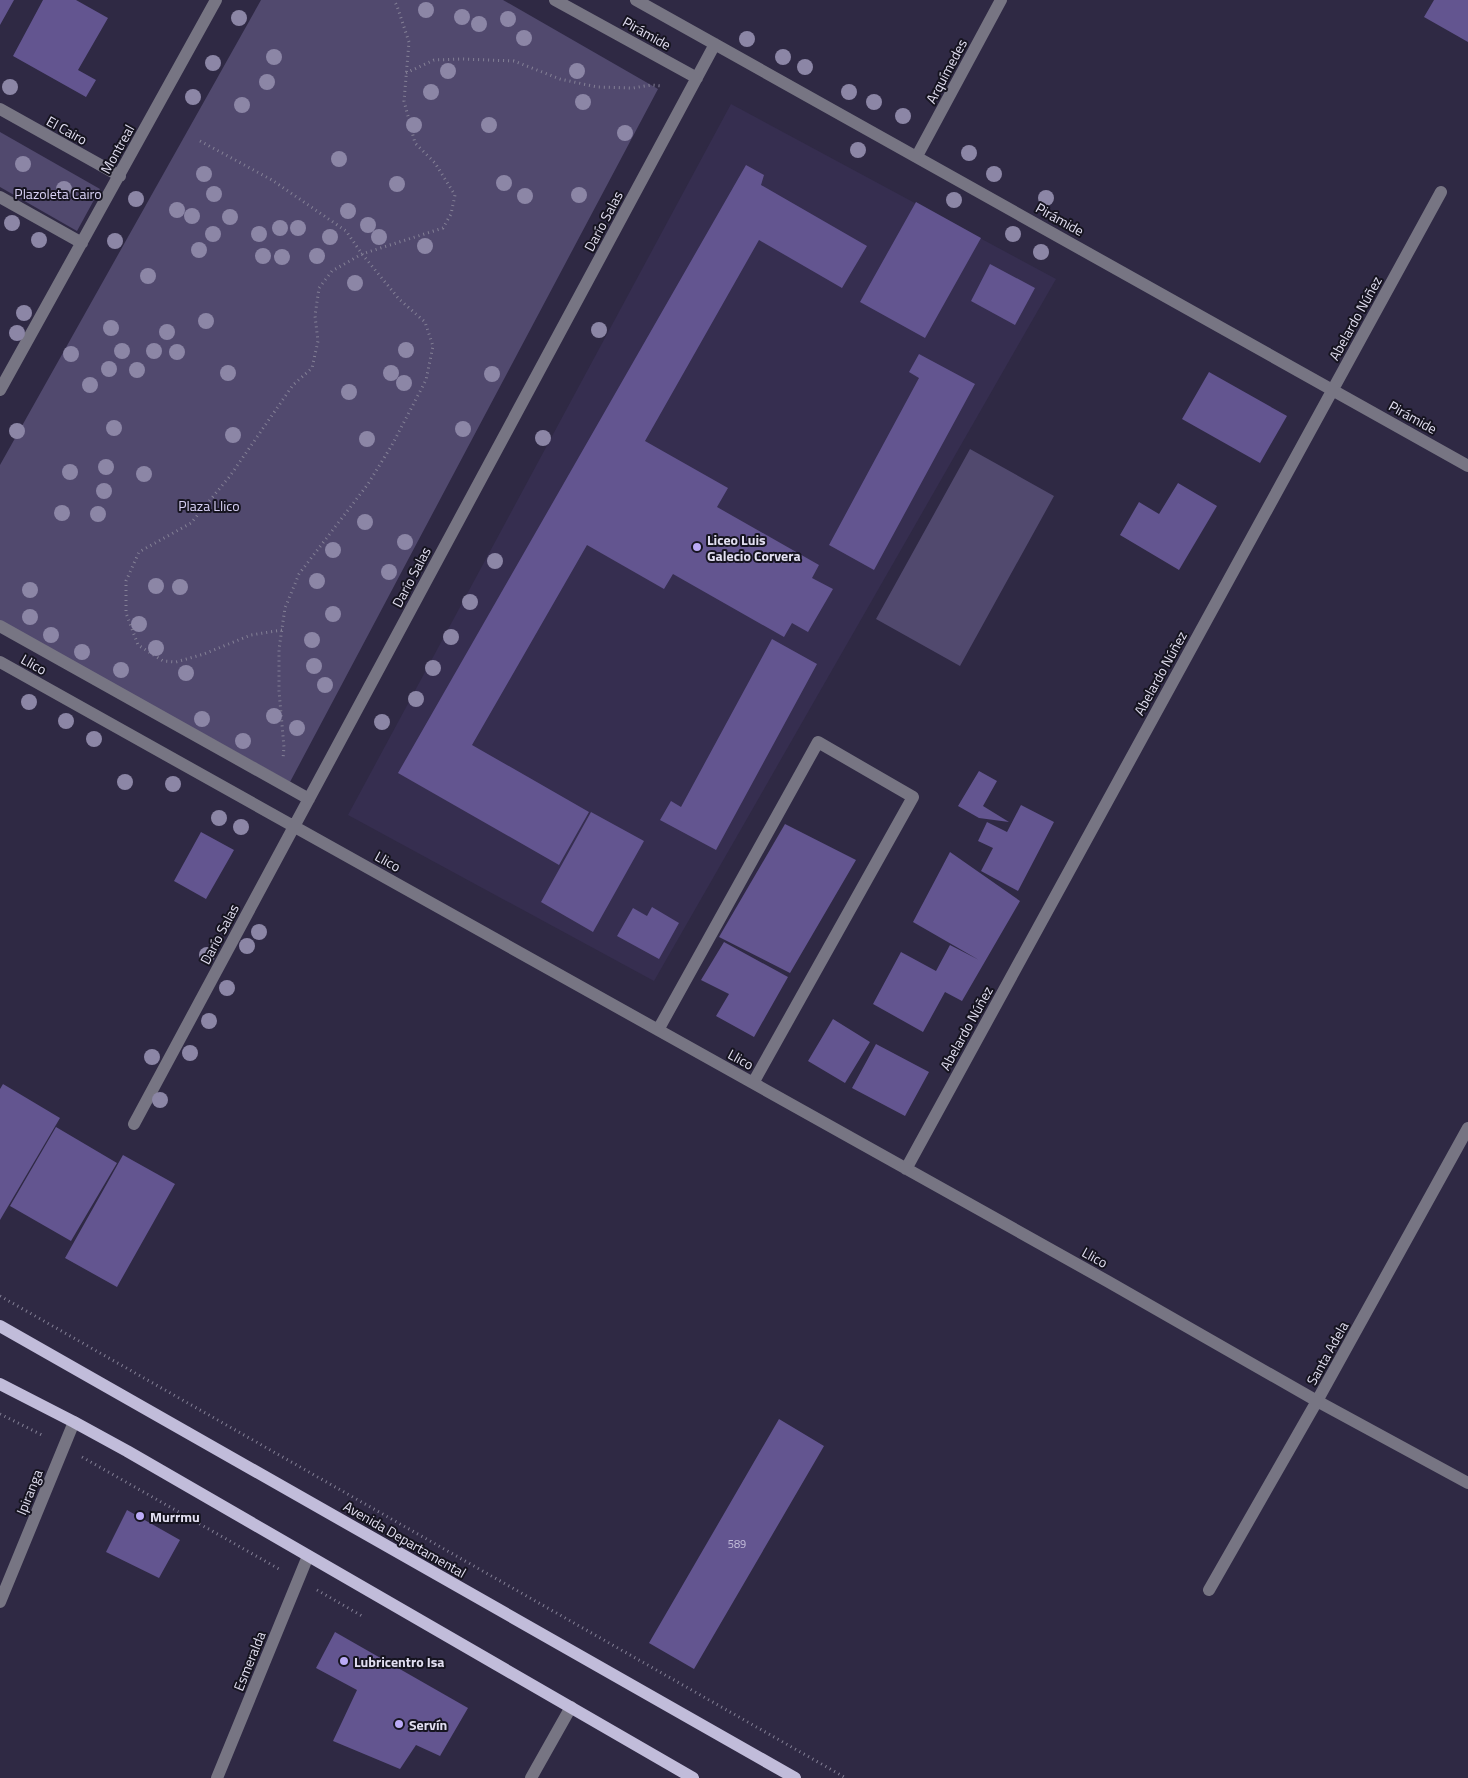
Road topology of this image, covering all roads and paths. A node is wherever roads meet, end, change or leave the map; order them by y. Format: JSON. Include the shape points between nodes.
{"nodes":[{"id":1,"x":216,"y":0,"type":"edge"},
{"id":2,"x":394,"y":0,"type":"edge"},
{"id":3,"x":556,"y":0,"type":"edge"},
{"id":4,"x":636,"y":0,"type":"edge"},
{"id":5,"x":1001,"y":0,"type":"edge"},
{"id":6,"x":715,"y":44,"type":"junction"},
{"id":7,"x":405,"y":74,"type":"junction"},
{"id":8,"x":697,"y":78,"type":"junction"},
{"id":9,"x":666,"y":86,"type":"dead end"},
{"id":10,"x":0,"y":109,"type":"edge"},
{"id":11,"x":200,"y":141,"type":"dead end"},
{"id":12,"x":917,"y":156,"type":"junction"},
{"id":13,"x":120,"y":176,"type":"junction"},
{"id":14,"x":1441,"y":192,"type":"dead end"},
{"id":15,"x":0,"y":197,"type":"edge"},
{"id":16,"x":82,"y":243,"type":"junction"},
{"id":17,"x":362,"y":254,"type":"junction"},
{"id":18,"x":0,"y":390,"type":"edge"},
{"id":19,"x":1333,"y":390,"type":"junction"},
{"id":20,"x":1468,"y":466,"type":"edge"},
{"id":21,"x":0,"y":626,"type":"edge"},
{"id":22,"x":282,"y":630,"type":"junction"},
{"id":23,"x":0,"y":662,"type":"edge"},
{"id":24,"x":282,"y":764,"type":"dead end"},
{"id":25,"x":309,"y":799,"type":"junction"},
{"id":26,"x":294,"y":826,"type":"junction"},
{"id":27,"x":658,"y":1030,"type":"junction"},
{"id":28,"x":753,"y":1083,"type":"junction"},
{"id":29,"x":134,"y":1124,"type":"dead end"},
{"id":30,"x":1468,"y":1128,"type":"edge"},
{"id":31,"x":906,"y":1169,"type":"junction"},
{"id":32,"x":0,"y":1296,"type":"edge"},
{"id":33,"x":0,"y":1326,"type":"edge"},
{"id":34,"x":0,"y":1384,"type":"edge"},
{"id":35,"x":1317,"y":1401,"type":"junction"},
{"id":36,"x":0,"y":1414,"type":"edge"},
{"id":37,"x":74,"y":1422,"type":"junction"},
{"id":38,"x":64,"y":1446,"type":"junction"},
{"id":39,"x":1468,"y":1482,"type":"edge"},
{"id":40,"x":308,"y":1556,"type":"junction"},
{"id":41,"x":298,"y":1580,"type":"junction"},
{"id":42,"x":1209,"y":1590,"type":"dead end"},
{"id":43,"x":0,"y":1602,"type":"edge"},
{"id":44,"x":368,"y":1619,"type":"dead end"},
{"id":45,"x":571,"y":1707,"type":"junction"},
{"id":46,"x":217,"y":1778,"type":"edge"},
{"id":47,"x":531,"y":1778,"type":"edge"},
{"id":48,"x":693,"y":1778,"type":"edge"},
{"id":49,"x":796,"y":1778,"type":"edge"},
{"id":50,"x":846,"y":1778,"type":"edge"}],
"edges":[{"from":1,"to":13,"type":"street","name":"Montreal"},
{"from":2,"to":7,"type":"path","via":[[409,42]]},
{"from":3,"to":8,"type":"street","name":"Pirámide"},
{"from":4,"to":6,"type":"street","name":"Pirámide"},
{"from":5,"to":12,"type":"street","name":"Arquímedes"},
{"from":6,"to":8,"type":"street","name":"Darío Salas"},
{"from":6,"to":12,"type":"street","name":"Pirámide"},
{"from":7,"to":9,"type":"path","via":[[434,60],[514,60],[560,79],[597,87]]},
{"from":7,"to":17,"type":"path","via":[[404,101],[415,143],[435,163],[455,195],[451,214],[443,228]]},
{"from":8,"to":25,"type":"street","name":"Darío Salas"},
{"from":10,"to":13,"type":"street","name":"El Cairo"},
{"from":11,"to":17,"type":"path","via":[[272,180],[346,231]]},
{"from":12,"to":19,"type":"street","name":"Pirámide"},
{"from":13,"to":16,"type":"street","name":"Montreal"},
{"from":14,"to":19,"type":"street","name":"Abelardo Núñez"},
{"from":15,"to":16,"type":"street"},
{"from":16,"to":18,"type":"street","name":"Montreal"},
{"from":17,"to":22,"type":"path","via":[[399,299],[425,322],[433,346],[426,380],[368,484],[299,574],[285,608]]},
{"from":17,"to":22,"type":"path","via":[[332,272],[319,288],[315,316],[318,341],[312,368],[293,385],[230,476],[192,524],[139,552],[126,581],[126,613],[138,645],[163,662],[176,662],[251,635]]},
{"from":19,"to":20,"type":"street","name":"Pirámide"},
{"from":19,"to":31,"type":"street","name":"Abelardo Núñez"},
{"from":21,"to":25,"type":"street"},
{"from":22,"to":24,"type":"path","via":[[279,691],[284,747]]},
{"from":23,"to":26,"type":"street","name":"Llico"},
{"from":25,"to":26,"type":"street","name":"Darío Salas"},
{"from":26,"to":27,"type":"street","name":"Llico"},
{"from":26,"to":29,"type":"street","name":"Darío Salas"},
{"from":27,"to":28,"type":"street","name":"Llico"},
{"from":27,"to":28,"type":"street","via":[[818,742],[913,796]]},
{"from":28,"to":31,"type":"street","name":"Llico"},
{"from":30,"to":35,"type":"street","name":"Santa Adela"},
{"from":31,"to":35,"type":"street","name":"Llico"},
{"from":32,"to":50,"type":"path"},
{"from":33,"to":49,"type":"main road","name":"Avenida Departamental"},
{"from":34,"to":37,"type":"main road"},
{"from":35,"to":39,"type":"street","name":"Llico"},
{"from":35,"to":42,"type":"street","name":"Santa Adela"},
{"from":36,"to":38,"type":"path"},
{"from":37,"to":38,"type":"street","name":"Ipiranga"},
{"from":37,"to":40,"type":"main road"},
{"from":38,"to":41,"type":"path"},
{"from":38,"to":43,"type":"street","name":"Ipiranga"},
{"from":40,"to":41,"type":"street","name":"Esmeralda"},
{"from":40,"to":45,"type":"main road"},
{"from":41,"to":44,"type":"path"},
{"from":41,"to":46,"type":"street","name":"Esmeralda"},
{"from":45,"to":47,"type":"street"},
{"from":45,"to":48,"type":"main road"}]}
